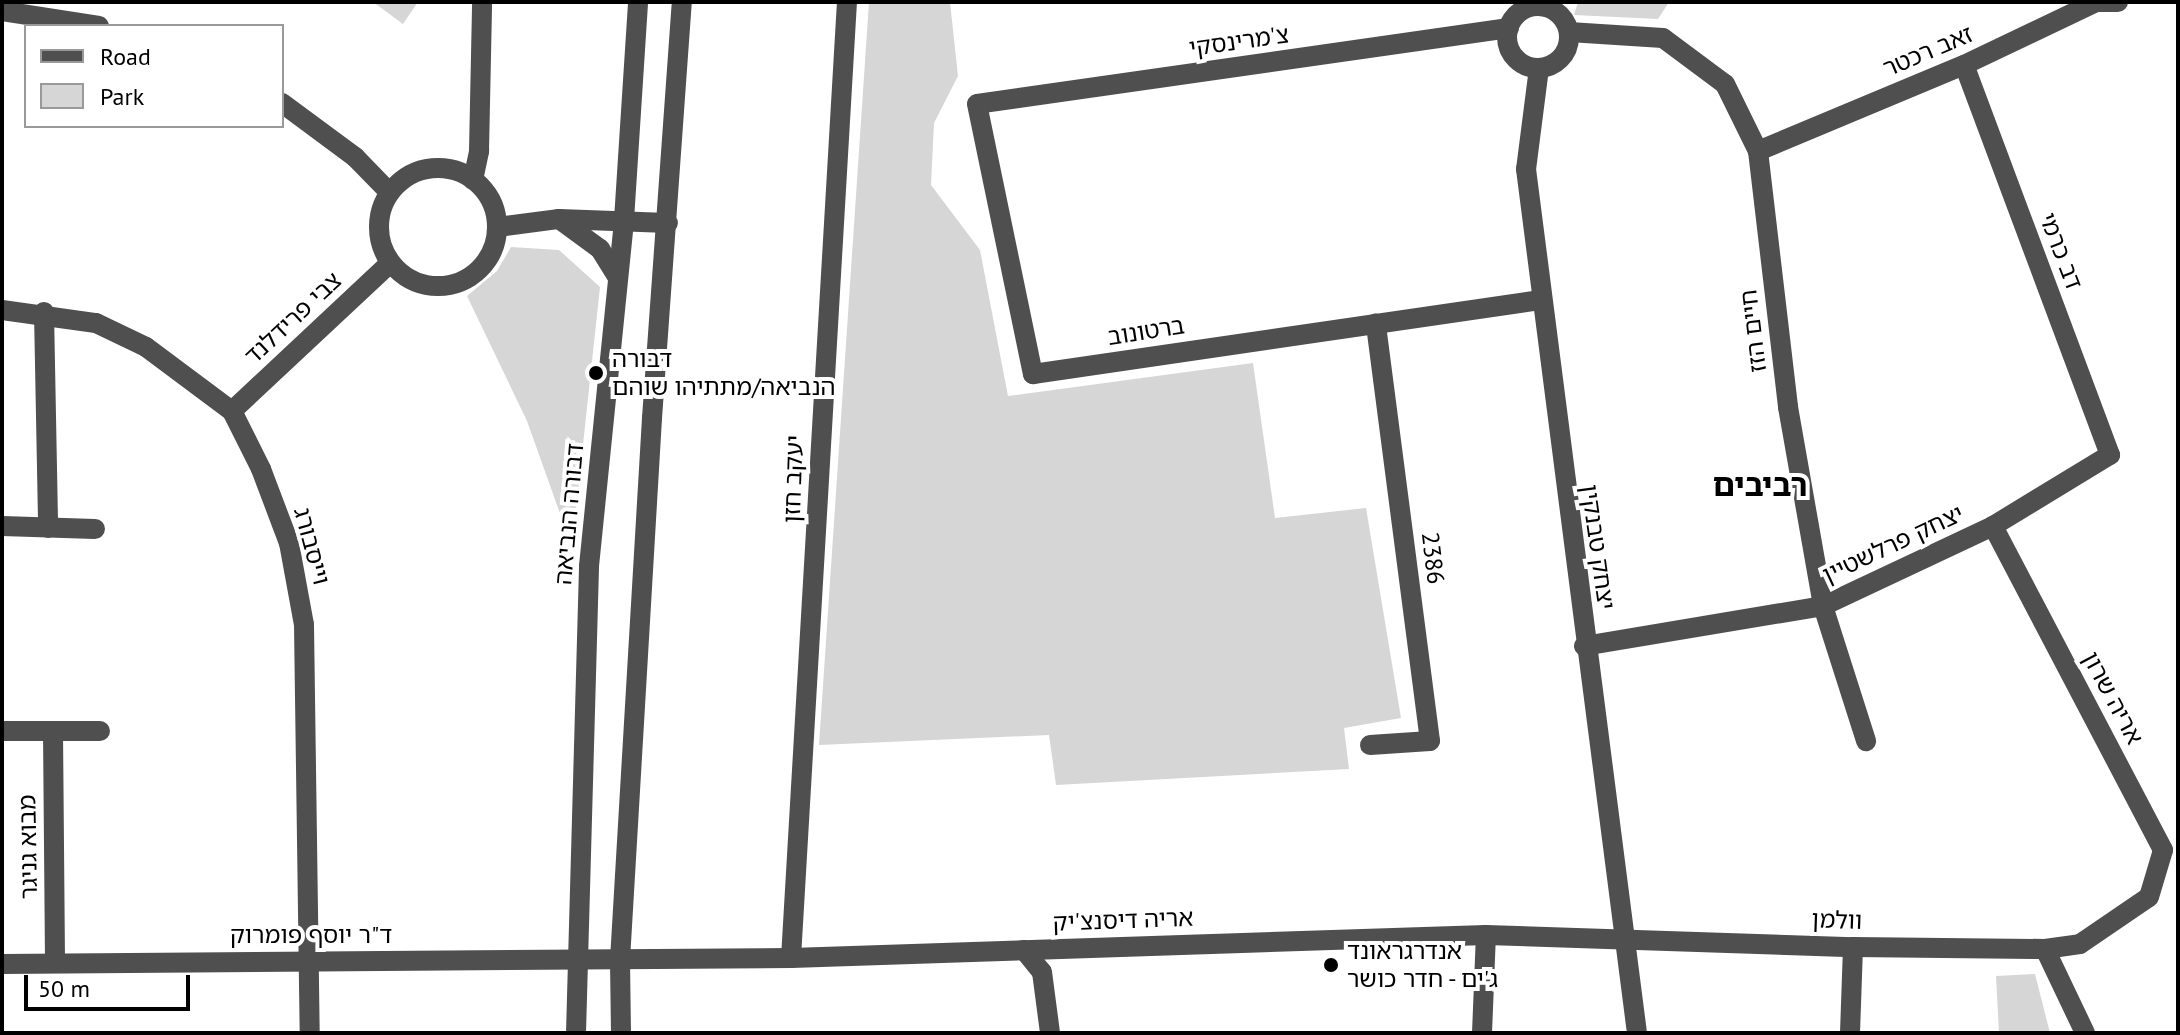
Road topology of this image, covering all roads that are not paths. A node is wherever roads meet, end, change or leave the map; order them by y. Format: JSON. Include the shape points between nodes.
{"nodes":[{"id":1,"x":482,"y":2,"type":"edge"},
{"id":2,"x":638,"y":2,"type":"edge"},
{"id":3,"x":682,"y":2,"type":"edge"},
{"id":4,"x":847,"y":2,"type":"edge"},
{"id":5,"x":2118,"y":2,"type":"edge"},
{"id":6,"x":1549,"y":5,"type":"edge"},
{"id":7,"x":2,"y":11,"type":"edge"},
{"id":8,"x":86,"y":24,"type":"edge"},
{"id":9,"x":1509,"y":28,"type":"junction"},
{"id":10,"x":1569,"y":32,"type":"junction"},
{"id":11,"x":1964,"y":65,"type":"junction"},
{"id":12,"x":1539,"y":68,"type":"junction"},
{"id":13,"x":284,"y":104,"type":"edge"},
{"id":14,"x":977,"y":104,"type":"joint"},
{"id":15,"x":1758,"y":151,"type":"junction"},
{"id":16,"x":473,"y":180,"type":"junction"},
{"id":17,"x":389,"y":192,"type":"junction"},
{"id":18,"x":559,"y":219,"type":"junction"},
{"id":19,"x":624,"y":220,"type":"junction"},
{"id":20,"x":668,"y":223,"type":"junction"},
{"id":21,"x":497,"y":227,"type":"junction"},
{"id":22,"x":390,"y":263,"type":"junction"},
{"id":23,"x":617,"y":276,"type":"junction"},
{"id":24,"x":1540,"y":300,"type":"junction"},
{"id":25,"x":2,"y":310,"type":"edge"},
{"id":26,"x":44,"y":312,"type":"junction"},
{"id":27,"x":1376,"y":323,"type":"junction"},
{"id":28,"x":232,"y":411,"type":"junction"},
{"id":29,"x":2110,"y":455,"type":"joint"},
{"id":30,"x":2,"y":526,"type":"edge"},
{"id":31,"x":1993,"y":526,"type":"junction"},
{"id":32,"x":48,"y":528,"type":"junction"},
{"id":33,"x":95,"y":529,"type":"dead end"},
{"id":34,"x":1823,"y":606,"type":"junction"},
{"id":35,"x":1584,"y":646,"type":"junction"},
{"id":36,"x":2,"y":731,"type":"edge"},
{"id":37,"x":53,"y":731,"type":"junction"},
{"id":38,"x":100,"y":731,"type":"dead end"},
{"id":39,"x":1866,"y":741,"type":"dead end"},
{"id":40,"x":1370,"y":745,"type":"dead end"},
{"id":41,"x":2149,"y":897,"type":"joint"},
{"id":42,"x":1486,"y":935,"type":"junction"},
{"id":43,"x":1628,"y":936,"type":"junction"},
{"id":44,"x":1853,"y":947,"type":"junction"},
{"id":45,"x":2045,"y":949,"type":"junction"},
{"id":46,"x":1024,"y":950,"type":"junction"},
{"id":47,"x":791,"y":958,"type":"junction"},
{"id":48,"x":577,"y":960,"type":"junction"},
{"id":49,"x":620,"y":960,"type":"junction"},
{"id":50,"x":309,"y":961,"type":"junction"},
{"id":51,"x":55,"y":963,"type":"junction"},
{"id":52,"x":2,"y":964,"type":"edge"},
{"id":53,"x":310,"y":1033,"type":"edge"},
{"id":54,"x":576,"y":1033,"type":"edge"},
{"id":55,"x":621,"y":1033,"type":"edge"},
{"id":56,"x":1050,"y":1033,"type":"edge"},
{"id":57,"x":1482,"y":1033,"type":"edge"},
{"id":58,"x":1637,"y":1033,"type":"edge"},
{"id":59,"x":1850,"y":1033,"type":"edge"},
{"id":60,"x":2085,"y":1033,"type":"edge"}],
"edges":[{"from":1,"to":16,"type":"street","via":[[479,151]]},
{"from":2,"to":19,"type":"street","name":"דבורה הנביאה"},
{"from":3,"to":20,"type":"street"},
{"from":4,"to":47,"type":"street","name":"יעקב חזן"},
{"from":5,"to":11,"type":"street","name":"זאב רכטר","via":[[2096,2]]},
{"from":6,"to":9,"type":"street","via":[[1528,7]]},
{"from":6,"to":10,"type":"street"},
{"from":7,"to":8,"type":"street"},
{"from":9,"to":12,"type":"street","via":[[1514,56]]},
{"from":9,"to":14,"type":"street","name":"צ'מרינסקי"},
{"from":10,"to":12,"type":"street","via":[[1565,52]]},
{"from":10,"to":15,"type":"street","name":"חיים הזז","via":[[1663,38],[1725,84]]},
{"from":11,"to":15,"type":"street","name":"זאב רכטר"},
{"from":11,"to":29,"type":"street","name":"דב כרמי"},
{"from":12,"to":24,"type":"street","name":"יצחק טבנקין","via":[[1526,169]]},
{"from":13,"to":17,"type":"street","via":[[355,157]]},
{"from":14,"to":27,"type":"street","name":"ברטונוב","via":[[1033,374]]},
{"from":15,"to":34,"type":"street","name":"חיים הזז","via":[[1788,407]]},
{"from":16,"to":17,"type":"street","via":[[446,168],[429,168],[409,174]]},
{"from":16,"to":21,"type":"street","via":[[494,206]]},
{"from":17,"to":22,"type":"street","via":[[378,231]]},
{"from":18,"to":19,"type":"street"},
{"from":18,"to":21,"type":"street"},
{"from":18,"to":23,"type":"street","via":[[600,249]]},
{"from":19,"to":20,"type":"street"},
{"from":19,"to":23,"type":"street","name":"דבורה הנביאה"},
{"from":20,"to":49,"type":"street"},
{"from":21,"to":22,"type":"street","via":[[484,265],[449,286],[422,285]]},
{"from":22,"to":28,"type":"street","name":"צבי פרידלנד"},
{"from":23,"to":48,"type":"street","name":"דבורה הנביאה","via":[[589,566]]},
{"from":24,"to":27,"type":"street","name":"ברטונוב"},
{"from":24,"to":35,"type":"street","name":"יצחק טבנקין"},
{"from":25,"to":26,"type":"street","name":"וייסבורג"},
{"from":26,"to":28,"type":"street","name":"וייסבורג","via":[[96,323],[146,347]]},
{"from":26,"to":32,"type":"street"},
{"from":27,"to":40,"type":"street","name":"2386","via":[[1430,741]]},
{"from":28,"to":50,"type":"street","name":"וייסבורג","via":[[289,543],[304,625]]},
{"from":29,"to":31,"type":"street","name":"יצחק פרלשטיין"},
{"from":30,"to":32,"type":"street"},
{"from":31,"to":34,"type":"street","name":"יצחק פרלשטיין"},
{"from":31,"to":41,"type":"street","name":"אריה שרון","via":[[2163,850]]},
{"from":32,"to":33,"type":"street"},
{"from":34,"to":35,"type":"street","name":"יצחק פרלשטיין"},
{"from":34,"to":39,"type":"street","name":"חיים הזז"},
{"from":35,"to":43,"type":"street","name":"יצחק טבנקין"},
{"from":36,"to":37,"type":"street"},
{"from":37,"to":38,"type":"street"},
{"from":37,"to":51,"type":"street","name":"מבוא גניגר"},
{"from":41,"to":45,"type":"street","name":"וולמן","via":[[2080,944]]},
{"from":42,"to":43,"type":"street","name":"אריה דיסנצ'יק"},
{"from":42,"to":46,"type":"street","name":"אריה דיסנצ'יק"},
{"from":42,"to":57,"type":"street"},
{"from":43,"to":44,"type":"street","name":"וולמן"},
{"from":43,"to":58,"type":"street","name":"יצחק טבנקין"},
{"from":44,"to":45,"type":"street","name":"וולמן"},
{"from":44,"to":59,"type":"street"},
{"from":45,"to":60,"type":"street"},
{"from":46,"to":47,"type":"street","name":"אריה דיסנצ'יק"},
{"from":46,"to":56,"type":"street","via":[[1042,972]]},
{"from":47,"to":49,"type":"street","name":"אריה דיסנצ'יק"},
{"from":48,"to":49,"type":"street","name":"ד\"ר יוסף פומרוק"},
{"from":48,"to":50,"type":"street","name":"ד\"ר יוסף פומרוק"},
{"from":48,"to":54,"type":"street","name":"דבורה הנביאה"},
{"from":49,"to":55,"type":"street"},
{"from":50,"to":51,"type":"street","name":"ד\"ר יוסף פומרוק"},
{"from":50,"to":53,"type":"street","name":"וייסבורג"},
{"from":51,"to":52,"type":"street","name":"ד\"ר יוסף פומרוק"}]}
